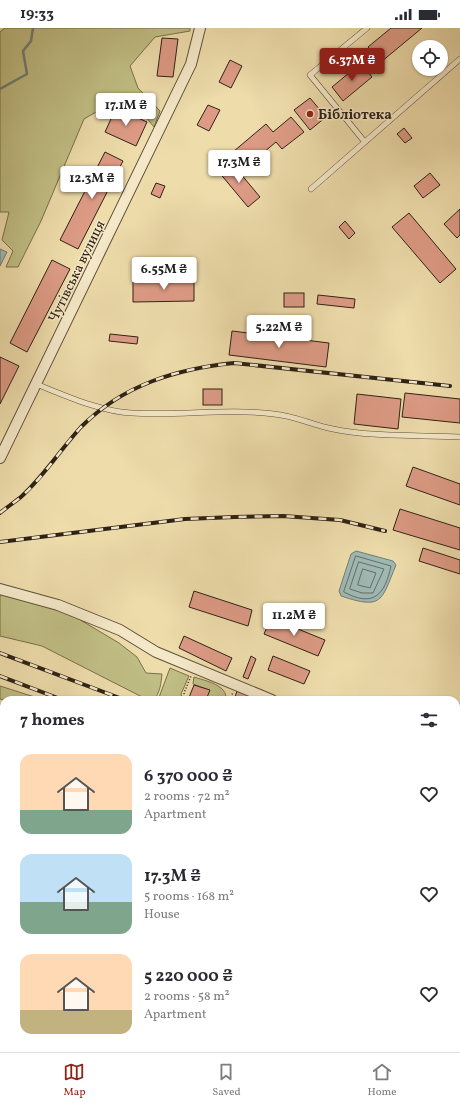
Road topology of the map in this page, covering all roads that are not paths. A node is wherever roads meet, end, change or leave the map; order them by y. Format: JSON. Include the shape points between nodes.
{"nodes":[{"id":1,"x":200,"y":28,"type":"edge"},
{"id":2,"x":367,"y":28,"type":"edge"},
{"id":3,"x":460,"y":59,"type":"edge"},
{"id":4,"x":364,"y":141,"type":"junction"},
{"id":5,"x":311,"y":189,"type":"dead end"},
{"id":6,"x":36,"y":384,"type":"junction"},
{"id":7,"x":460,"y":437,"type":"edge"},
{"id":8,"x":0,"y":458,"type":"edge"},
{"id":9,"x":0,"y":589,"type":"edge"},
{"id":10,"x":262,"y":696,"type":"edge"}],
"edges":[{"from":1,"to":6,"type":"street","name":"Чутівська вулиця","via":[[191,64]]},
{"from":2,"to":4,"type":"lane","via":[[310,75]]},
{"from":3,"to":4,"type":"lane"},
{"from":4,"to":5,"type":"lane"},
{"from":6,"to":7,"type":"lane","via":[[88,404],[130,414],[210,411],[274,414],[333,429]]},
{"from":6,"to":8,"type":"street","name":"Чутівська вулиця"},
{"from":9,"to":10,"type":"street","via":[[58,605],[120,630],[156,652]]}]}
